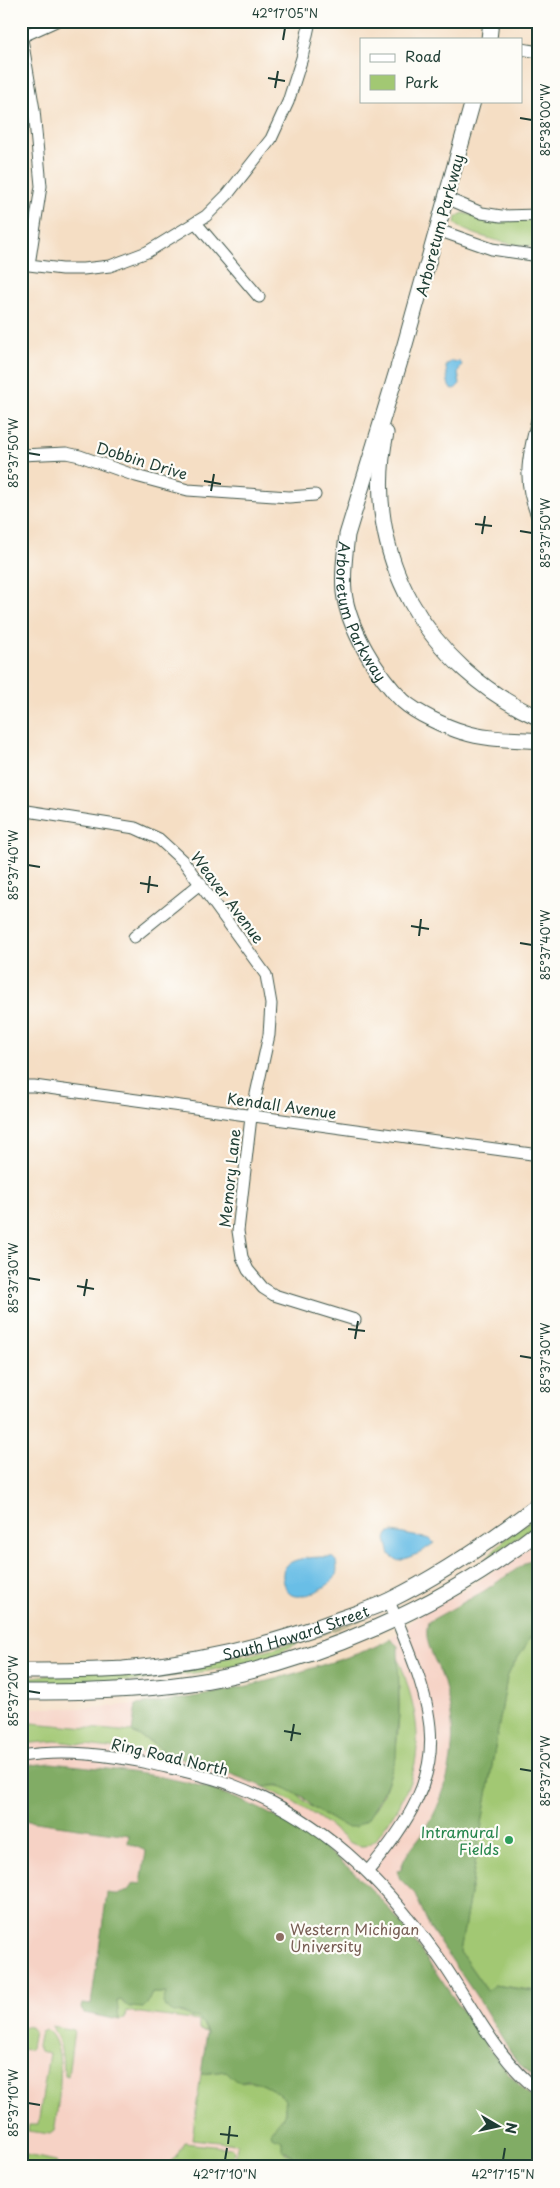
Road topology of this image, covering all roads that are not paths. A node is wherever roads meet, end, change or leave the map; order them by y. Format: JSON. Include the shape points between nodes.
{"nodes":[{"id":1,"x":56,"y":21,"type":"edge"},
{"id":2,"x":310,"y":21,"type":"edge"},
{"id":3,"x":491,"y":21,"type":"edge"},
{"id":4,"x":22,"y":35,"type":"edge"},
{"id":5,"x":489,"y":38,"type":"edge"},
{"id":6,"x":522,"y":49,"type":"edge"},
{"id":7,"x":539,"y":52,"type":"edge"},
{"id":8,"x":473,"y":102,"type":"edge"},
{"id":9,"x":446,"y":198,"type":"junction"},
{"id":10,"x":539,"y":215,"type":"edge"},
{"id":11,"x":196,"y":223,"type":"junction"},
{"id":12,"x":438,"y":230,"type":"junction"},
{"id":13,"x":539,"y":256,"type":"edge"},
{"id":14,"x":25,"y":264,"type":"edge"},
{"id":15,"x":260,"y":298,"type":"dead end"},
{"id":16,"x":404,"y":348,"type":"junction"},
{"id":17,"x":539,"y":412,"type":"edge"},
{"id":18,"x":21,"y":455,"type":"edge"},
{"id":19,"x":315,"y":495,"type":"dead end"},
{"id":20,"x":539,"y":520,"type":"edge"},
{"id":21,"x":539,"y":718,"type":"edge"},
{"id":22,"x":539,"y":741,"type":"edge"},
{"id":23,"x":21,"y":810,"type":"edge"},
{"id":24,"x":201,"y":883,"type":"junction"},
{"id":25,"x":134,"y":936,"type":"dead end"},
{"id":26,"x":21,"y":1086,"type":"edge"},
{"id":27,"x":251,"y":1117,"type":"junction"},
{"id":28,"x":539,"y":1154,"type":"edge"},
{"id":29,"x":355,"y":1320,"type":"dead end"},
{"id":30,"x":539,"y":1504,"type":"edge"},
{"id":31,"x":539,"y":1531,"type":"edge"},
{"id":32,"x":389,"y":1601,"type":"junction"},
{"id":33,"x":396,"y":1618,"type":"junction"},
{"id":34,"x":21,"y":1671,"type":"edge"},
{"id":35,"x":21,"y":1692,"type":"edge"},
{"id":36,"x":21,"y":1756,"type":"edge"},
{"id":37,"x":368,"y":1870,"type":"junction"},
{"id":38,"x":539,"y":2090,"type":"edge"}],
"edges":[{"from":1,"to":4,"type":"street"},
{"from":2,"to":11,"type":"street","via":[[288,102],[271,139],[227,194]]},
{"from":3,"to":5,"type":"street"},
{"from":4,"to":14,"type":"street","via":[[39,142],[41,186]]},
{"from":6,"to":7,"type":"street"},
{"from":8,"to":9,"type":"street","name":"Arboretum Parkway"},
{"from":9,"to":10,"type":"street","via":[[482,214]]},
{"from":9,"to":12,"type":"street","name":"Arboretum Parkway"},
{"from":11,"to":14,"type":"street","via":[[147,252],[110,266],[62,269]]},
{"from":11,"to":15,"type":"street"},
{"from":12,"to":13,"type":"street","via":[[492,249]]},
{"from":12,"to":16,"type":"street","name":"Arboretum Parkway"},
{"from":16,"to":21,"type":"street","name":"Arboretum Parkway","via":[[381,459],[381,504],[388,546],[401,584],[418,617],[442,650],[498,698]]},
{"from":16,"to":22,"type":"street","name":"Arboretum Parkway","via":[[348,535],[344,592],[355,631],[387,682],[404,702],[430,718],[464,733]]},
{"from":17,"to":20,"type":"street","via":[[527,465],[530,500]]},
{"from":18,"to":19,"type":"street","name":"Dobbin Drive","via":[[66,453],[188,490],[289,497]]},
{"from":23,"to":24,"type":"street","name":"Weaver Avenue","via":[[147,832],[171,848]]},
{"from":24,"to":25,"type":"street"},
{"from":24,"to":27,"type":"street","name":"Weaver Avenue","via":[[266,975],[269,988],[269,1035]]},
{"from":26,"to":27,"type":"street","name":"Kendall Avenue"},
{"from":27,"to":28,"type":"street","name":"Kendall Avenue"},
{"from":27,"to":29,"type":"street","name":"Memory Lane","via":[[238,1210],[242,1257],[248,1270],[263,1288],[274,1295]]},
{"from":30,"to":32,"type":"street","name":"South Howard Street","via":[[462,1558]]},
{"from":31,"to":33,"type":"street","name":"South Howard Street","via":[[458,1586]]},
{"from":32,"to":33,"type":"street"},
{"from":32,"to":34,"type":"street","name":"South Howard Street","via":[[256,1646],[188,1660],[124,1669]]},
{"from":33,"to":35,"type":"street","name":"South Howard Street","via":[[308,1654],[191,1683],[116,1690]]},
{"from":33,"to":37,"type":"street","via":[[424,1692],[432,1736],[431,1754],[420,1792],[406,1822]]},
{"from":36,"to":37,"type":"street","name":"Ring Road North","via":[[55,1752],[120,1757],[230,1784],[301,1818]]},
{"from":37,"to":38,"type":"street","name":"Ring Road North","via":[[437,1955],[518,2073]]}]}
